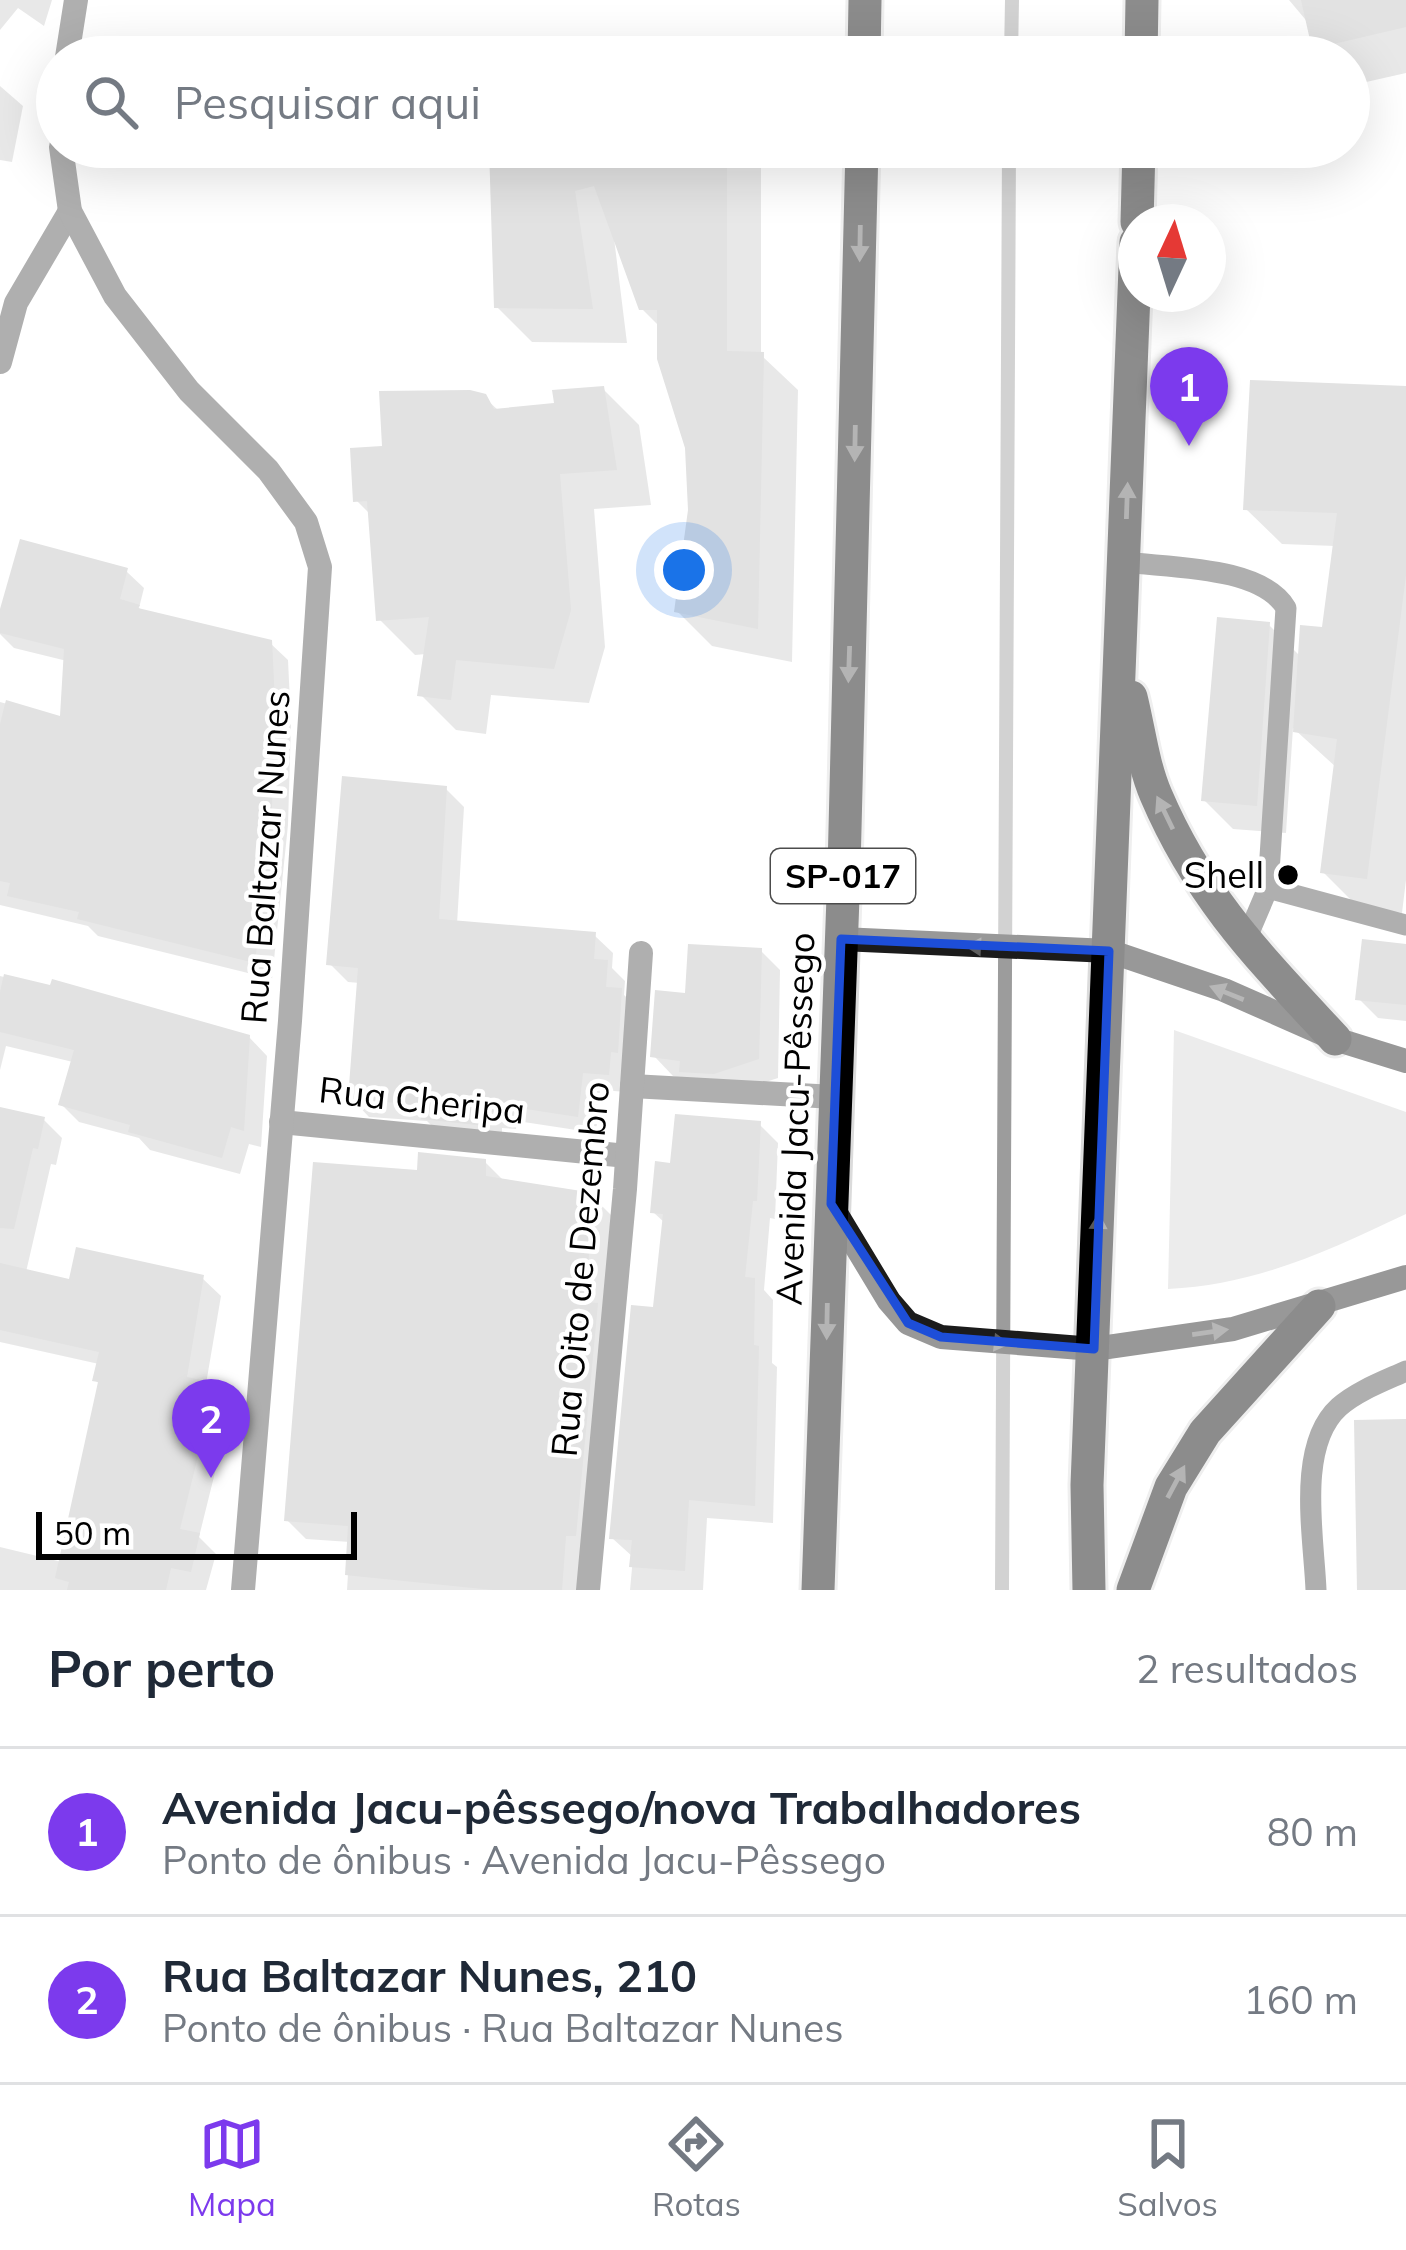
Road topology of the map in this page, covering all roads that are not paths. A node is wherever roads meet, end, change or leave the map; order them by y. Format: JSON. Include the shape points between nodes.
{"nodes":[{"id":1,"x":76,"y":0,"type":"edge"},
{"id":2,"x":865,"y":0,"type":"edge"},
{"id":3,"x":1142,"y":0,"type":"edge"},
{"id":4,"x":70,"y":36,"type":"edge"},
{"id":5,"x":864,"y":36,"type":"edge"},
{"id":6,"x":1141,"y":36,"type":"edge"},
{"id":7,"x":65,"y":168,"type":"edge"},
{"id":8,"x":861,"y":168,"type":"edge"},
{"id":9,"x":1138,"y":168,"type":"edge"},
{"id":10,"x":1137,"y":204,"type":"edge"},
{"id":11,"x":70,"y":211,"type":"junction"},
{"id":12,"x":8,"y":307,"type":"edge"},
{"id":13,"x":1134,"y":312,"type":"edge"},
{"id":14,"x":0,"y":362,"type":"edge"},
{"id":15,"x":1126,"y":562,"type":"junction"},
{"id":16,"x":1122,"y":660,"type":"junction"},
{"id":17,"x":1268,"y":888,"type":"junction"},
{"id":18,"x":1406,"y":925,"type":"edge"},
{"id":19,"x":841,"y":939,"type":"junction"},
{"id":20,"x":1245,"y":942,"type":"junction"},
{"id":21,"x":1109,"y":951,"type":"junction"},
{"id":22,"x":641,"y":953,"type":"dead end"},
{"id":23,"x":1335,"y":1039,"type":"junction"},
{"id":24,"x":1406,"y":1061,"type":"edge"},
{"id":25,"x":632,"y":1086,"type":"junction"},
{"id":26,"x":835,"y":1097,"type":"junction"},
{"id":27,"x":281,"y":1122,"type":"junction"},
{"id":28,"x":627,"y":1156,"type":"junction"},
{"id":29,"x":831,"y":1204,"type":"junction"},
{"id":30,"x":1406,"y":1277,"type":"edge"},
{"id":31,"x":1319,"y":1306,"type":"junction"},
{"id":32,"x":1094,"y":1349,"type":"junction"},
{"id":33,"x":1406,"y":1371,"type":"edge"},
{"id":34,"x":243,"y":1590,"type":"edge"},
{"id":35,"x":588,"y":1590,"type":"edge"},
{"id":36,"x":818,"y":1590,"type":"edge"},
{"id":37,"x":1089,"y":1590,"type":"edge"},
{"id":38,"x":1133,"y":1590,"type":"edge"},
{"id":39,"x":1316,"y":1590,"type":"edge"}],
"edges":[{"from":1,"to":4,"type":"street"},
{"from":2,"to":5,"type":"highway"},
{"from":3,"to":6,"type":"highway"},
{"from":7,"to":11,"type":"street"},
{"from":8,"to":19,"type":"highway","name":"Avenida Jacu-Pêssego","number":"SP-017","one_way":true},
{"from":9,"to":10,"type":"highway"},
{"from":11,"to":12,"type":"street"},
{"from":11,"to":27,"type":"street","name":"Rua Baltazar Nunes","via":[[115,296],[306,522],[320,567]]},
{"from":12,"to":14,"type":"street"},
{"from":15,"to":13,"type":"highway","one_way":true},
{"from":15,"to":16,"type":"highway"},
{"from":15,"to":17,"type":"lane","via":[[1240,577],[1277,593],[1286,608]]},
{"from":20,"to":16,"type":"highway","one_way":true,"via":[[1198,881],[1154,790]]},
{"from":16,"to":21,"type":"highway"},
{"from":17,"to":18,"type":"lane"},
{"from":17,"to":20,"type":"lane"},
{"from":21,"to":19,"type":"main road","one_way":true},
{"from":19,"to":26,"type":"highway","name":"Avenida Jacu-Pêssego","number":"SP-017"},
{"from":20,"to":23,"type":"highway"},
{"from":23,"to":21,"type":"main road","one_way":true},
{"from":32,"to":21,"type":"highway","one_way":true},
{"from":22,"to":25,"type":"street","name":"Rua Oito de Dezembro"},
{"from":23,"to":24,"type":"main road"},
{"from":25,"to":26,"type":"street"},
{"from":25,"to":28,"type":"street","name":"Rua Oito de Dezembro"},
{"from":26,"to":29,"type":"highway","name":"Avenida Jacu-Pêssego","number":"SP-017"},
{"from":27,"to":28,"type":"street","name":"Rua Cheripa"},
{"from":27,"to":34,"type":"street","name":"Rua Baltazar Nunes"},
{"from":28,"to":35,"type":"street","name":"Rua Oito de Dezembro"},
{"from":29,"to":32,"type":"main road","one_way":true,"via":[[908,1323],[941,1337]]},
{"from":29,"to":36,"type":"highway","name":"Avenida Jacu-Pêssego","number":"SP-017","one_way":true},
{"from":30,"to":31,"type":"main road"},
{"from":32,"to":31,"type":"main road","one_way":true,"via":[[1233,1329]]},
{"from":38,"to":31,"type":"highway","one_way":true,"via":[[1171,1487],[1205,1432]]},
{"from":32,"to":37,"type":"highway"},
{"from":33,"to":39,"type":"lane","via":[[1340,1406],[1322,1429],[1312,1456]]}]}
